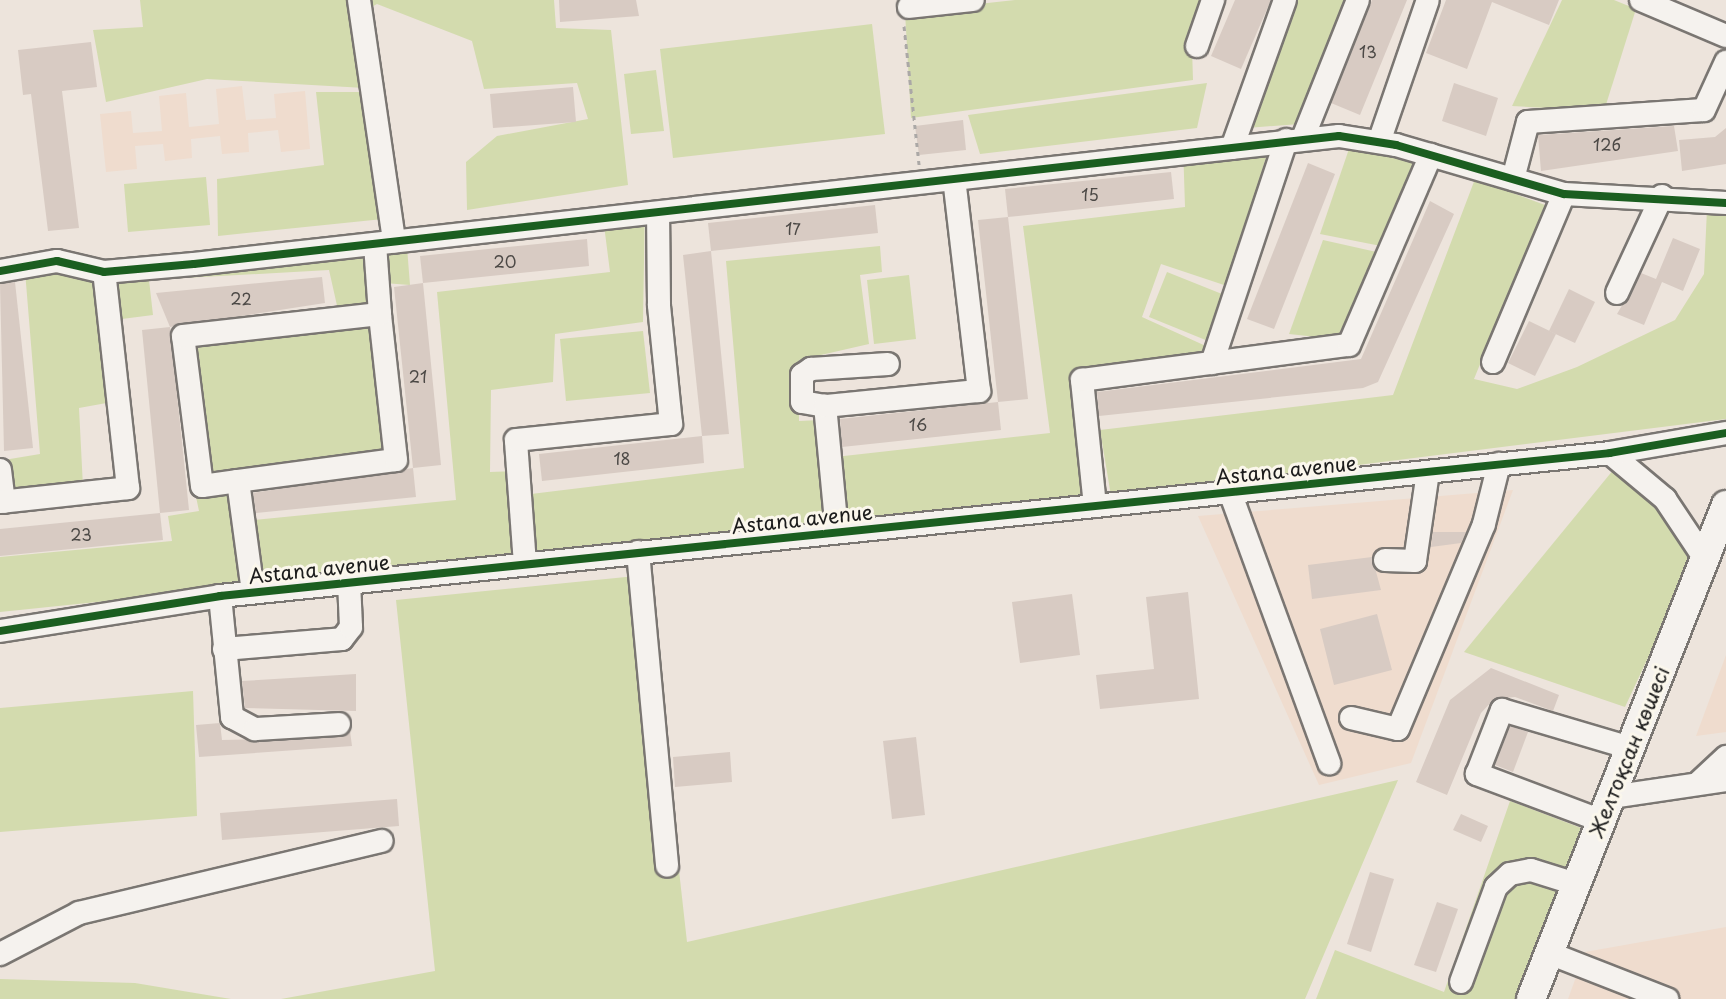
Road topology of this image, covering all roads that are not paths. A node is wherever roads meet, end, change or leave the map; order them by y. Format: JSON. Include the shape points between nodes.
{"nodes":[{"id":1,"x":359,"y":0,"type":"edge"},
{"id":2,"x":973,"y":0,"type":"edge"},
{"id":3,"x":1213,"y":0,"type":"edge"},
{"id":4,"x":1285,"y":0,"type":"edge"},
{"id":5,"x":1358,"y":0,"type":"edge"},
{"id":6,"x":1428,"y":0,"type":"edge"},
{"id":7,"x":1641,"y":0,"type":"edge"},
{"id":8,"x":906,"y":15,"type":"road end"},
{"id":9,"x":1726,"y":36,"type":"edge"},
{"id":10,"x":1197,"y":46,"type":"dead end"},
{"id":11,"x":1726,"y":62,"type":"edge"},
{"id":12,"x":1294,"y":139,"type":"junction"},
{"id":13,"x":1379,"y":142,"type":"junction"},
{"id":14,"x":1232,"y":148,"type":"junction"},
{"id":15,"x":1431,"y":155,"type":"junction"},
{"id":16,"x":954,"y":179,"type":"junction"},
{"id":17,"x":1513,"y":179,"type":"junction"},
{"id":18,"x":1564,"y":195,"type":"junction"},
{"id":19,"x":1662,"y":196,"type":"junction"},
{"id":20,"x":1726,"y":203,"type":"edge"},
{"id":21,"x":658,"y":214,"type":"junction"},
{"id":22,"x":385,"y":243,"type":"junction"},
{"id":23,"x":0,"y":270,"type":"edge"},
{"id":24,"x":104,"y":273,"type":"junction"},
{"id":25,"x":1617,"y":293,"type":"dead end"},
{"id":26,"x":380,"y":314,"type":"junction"},
{"id":27,"x":1492,"y":362,"type":"dead end"},
{"id":28,"x":1212,"y":363,"type":"junction"},
{"id":29,"x":888,"y":364,"type":"dead end"},
{"id":30,"x":825,"y":406,"type":"junction"},
{"id":31,"x":1726,"y":433,"type":"edge"},
{"id":32,"x":1610,"y":453,"type":"junction"},
{"id":33,"x":1499,"y":464,"type":"junction"},
{"id":34,"x":0,"y":470,"type":"edge"},
{"id":35,"x":1428,"y":472,"type":"junction"},
{"id":36,"x":238,"y":481,"type":"junction"},
{"id":37,"x":1230,"y":492,"type":"junction"},
{"id":38,"x":2,"y":502,"type":"edge"},
{"id":39,"x":1726,"y":505,"type":"edge"},
{"id":40,"x":1095,"y":506,"type":"junction"},
{"id":41,"x":837,"y":532,"type":"junction"},
{"id":42,"x":638,"y":552,"type":"junction"},
{"id":43,"x":1705,"y":559,"type":"junction"},
{"id":44,"x":1385,"y":560,"type":"dead end"},
{"id":45,"x":525,"y":564,"type":"junction"},
{"id":46,"x":349,"y":582,"type":"junction"},
{"id":47,"x":252,"y":592,"type":"junction"},
{"id":48,"x":220,"y":596,"type":"junction"},
{"id":49,"x":0,"y":631,"type":"edge"},
{"id":50,"x":224,"y":649,"type":"junction"},
{"id":51,"x":1351,"y":718,"type":"dead end"},
{"id":52,"x":339,"y":724,"type":"dead end"},
{"id":53,"x":1630,"y":748,"type":"junction"},
{"id":54,"x":1726,"y":757,"type":"edge"},
{"id":55,"x":1329,"y":763,"type":"dead end"},
{"id":56,"x":1726,"y":780,"type":"edge"},
{"id":57,"x":1697,"y":784,"type":"junction"},
{"id":58,"x":1606,"y":809,"type":"junction"},
{"id":59,"x":382,"y":841,"type":"dead end"},
{"id":60,"x":668,"y":866,"type":"dead end"},
{"id":61,"x":1576,"y":884,"type":"junction"},
{"id":62,"x":1549,"y":953,"type":"junction"},
{"id":63,"x":0,"y":954,"type":"edge"},
{"id":64,"x":1461,"y":982,"type":"dead end"},
{"id":65,"x":1605,"y":989,"type":"edge"},
{"id":66,"x":1531,"y":999,"type":"edge"},
{"id":67,"x":1667,"y":999,"type":"edge"}],
"edges":[{"from":1,"to":22,"type":"street"},
{"from":2,"to":8,"type":"street"},
{"from":3,"to":10,"type":"street"},
{"from":4,"to":14,"type":"street"},
{"from":5,"to":12,"type":"street"},
{"from":6,"to":13,"type":"street"},
{"from":7,"to":9,"type":"street"},
{"from":11,"to":17,"type":"street","via":[[1704,110],[1528,122]]},
{"from":12,"to":13,"type":"street","via":[[1339,136]]},
{"from":12,"to":14,"type":"street"},
{"from":12,"to":28,"type":"street"},
{"from":13,"to":15,"type":"street"},
{"from":14,"to":16,"type":"street"},
{"from":15,"to":17,"type":"street"},
{"from":15,"to":28,"type":"street","via":[[1349,345]]},
{"from":16,"to":21,"type":"street"},
{"from":16,"to":30,"type":"street","via":[[979,391]]},
{"from":17,"to":18,"type":"street"},
{"from":18,"to":19,"type":"street"},
{"from":18,"to":27,"type":"street"},
{"from":19,"to":20,"type":"street"},
{"from":19,"to":25,"type":"street"},
{"from":21,"to":22,"type":"street"},
{"from":21,"to":45,"type":"street","via":[[659,305],[671,424],[516,440]]},
{"from":22,"to":24,"type":"street"},
{"from":22,"to":26,"type":"street"},
{"from":23,"to":24,"type":"street","via":[[57,261]]},
{"from":24,"to":38,"type":"street","via":[[128,488]]},
{"from":26,"to":36,"type":"street","via":[[396,460]]},
{"from":26,"to":36,"type":"street","via":[[183,336],[202,486]]},
{"from":28,"to":40,"type":"street","via":[[1082,380]]},
{"from":29,"to":30,"type":"street","via":[[811,369],[802,375],[802,402]]},
{"from":30,"to":41,"type":"street"},
{"from":31,"to":32,"type":"street","name":"Astana avenue"},
{"from":32,"to":33,"type":"street","name":"Astana avenue"},
{"from":32,"to":43,"type":"street","via":[[1665,499]]},
{"from":33,"to":35,"type":"street","name":"Astana avenue"},
{"from":33,"to":51,"type":"street","via":[[1484,524],[1398,729]]},
{"from":34,"to":38,"type":"street"},
{"from":35,"to":37,"type":"street","name":"Astana avenue"},
{"from":35,"to":44,"type":"street","via":[[1415,561]]},
{"from":36,"to":47,"type":"street"},
{"from":37,"to":40,"type":"street","name":"Astana avenue"},
{"from":37,"to":55,"type":"street"},
{"from":39,"to":43,"type":"main road","name":"Желтоқсан көшесі"},
{"from":40,"to":41,"type":"street","name":"Astana avenue"},
{"from":41,"to":42,"type":"street","name":"Astana avenue"},
{"from":42,"to":45,"type":"street","name":"Astana avenue"},
{"from":42,"to":60,"type":"street"},
{"from":43,"to":53,"type":"main road","name":"Желтоқсан көшесі"},
{"from":45,"to":46,"type":"street","name":"Astana avenue"},
{"from":46,"to":47,"type":"street","name":"Astana avenue"},
{"from":46,"to":50,"type":"street","via":[[351,627],[342,639]]},
{"from":47,"to":48,"type":"street","name":"Astana avenue"},
{"from":48,"to":49,"type":"street","name":"Astana avenue"},
{"from":48,"to":50,"type":"street"},
{"from":50,"to":52,"type":"street","via":[[228,710],[239,724],[255,729]]},
{"from":53,"to":58,"type":"main road","name":"Желтоқсан көшесі"},
{"from":53,"to":58,"type":"street","via":[[1502,710],[1477,774]]},
{"from":54,"to":57,"type":"street"},
{"from":56,"to":57,"type":"street"},
{"from":57,"to":58,"type":"street"},
{"from":58,"to":61,"type":"main road","name":"Желтоқсан көшесі"},
{"from":59,"to":63,"type":"street","via":[[79,913]]},
{"from":61,"to":62,"type":"main road","name":"Желтоқсан көшесі"},
{"from":61,"to":64,"type":"street","via":[[1531,870],[1510,874],[1496,887]]},
{"from":62,"to":65,"type":"street"},
{"from":62,"to":66,"type":"main road","name":"Желтоқсан көшесі"},
{"from":65,"to":67,"type":"street"}]}
